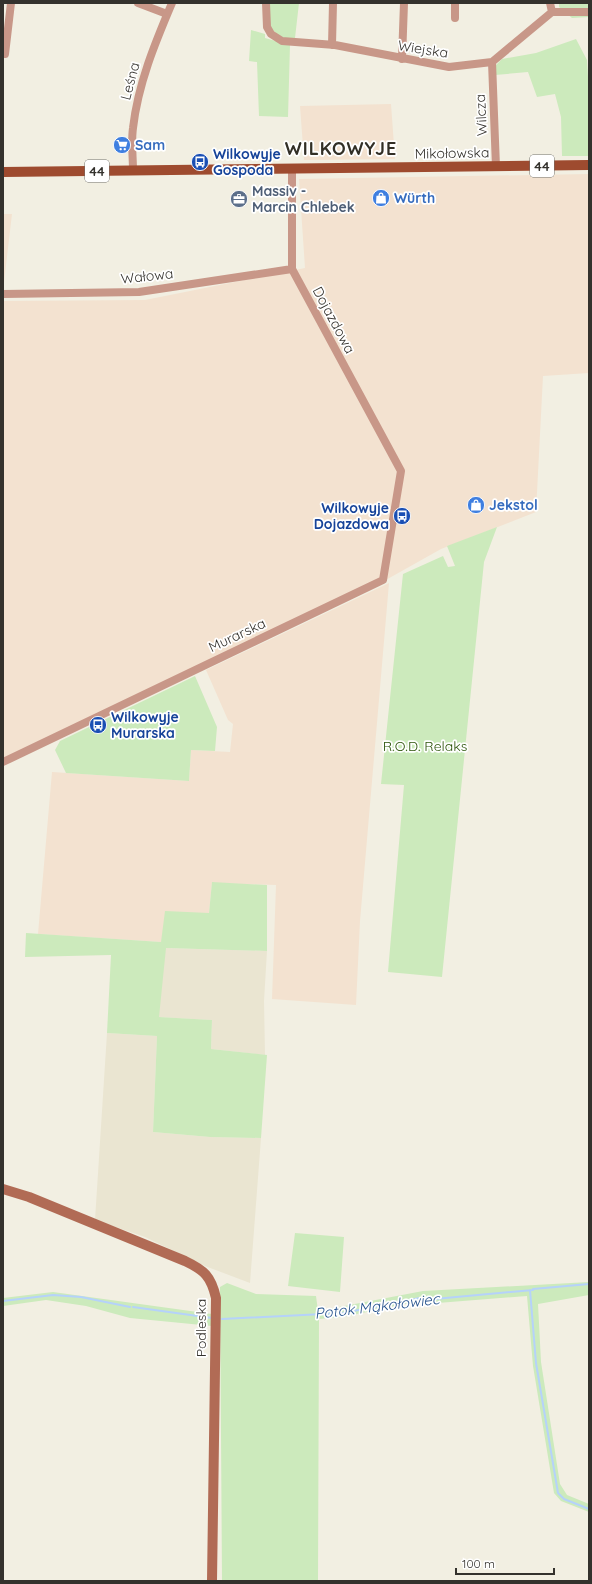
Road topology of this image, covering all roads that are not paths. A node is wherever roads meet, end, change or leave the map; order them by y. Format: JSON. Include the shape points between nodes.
{"nodes":[{"id":1,"x":11,"y":3,"type":"edge"},
{"id":2,"x":138,"y":3,"type":"edge"},
{"id":3,"x":172,"y":3,"type":"edge"},
{"id":4,"x":266,"y":3,"type":"edge"},
{"id":5,"x":333,"y":3,"type":"edge"},
{"id":6,"x":404,"y":3,"type":"edge"},
{"id":7,"x":455,"y":3,"type":"edge"},
{"id":8,"x":550,"y":3,"type":"edge"},
{"id":9,"x":552,"y":12,"type":"junction"},
{"id":10,"x":589,"y":12,"type":"edge"},
{"id":11,"x":167,"y":14,"type":"junction"},
{"id":12,"x":455,"y":18,"type":"dead end"},
{"id":13,"x":332,"y":44,"type":"junction"},
{"id":14,"x":5,"y":54,"type":"dead end"},
{"id":15,"x":402,"y":59,"type":"junction"},
{"id":16,"x":492,"y":62,"type":"junction"},
{"id":17,"x":589,"y":165,"type":"edge"},
{"id":18,"x":496,"y":167,"type":"junction"},
{"id":19,"x":292,"y":169,"type":"junction"},
{"id":20,"x":133,"y":170,"type":"junction"},
{"id":21,"x":3,"y":172,"type":"edge"},
{"id":22,"x":292,"y":269,"type":"junction"},
{"id":23,"x":3,"y":294,"type":"edge"},
{"id":24,"x":401,"y":472,"type":"joint"},
{"id":25,"x":3,"y":762,"type":"edge"},
{"id":26,"x":3,"y":1189,"type":"edge"},
{"id":27,"x":212,"y":1581,"type":"edge"}],
"edges":[{"from":1,"to":14,"type":"street"},
{"from":2,"to":11,"type":"street"},
{"from":3,"to":11,"type":"street","name":"Leśna"},
{"from":4,"to":13,"type":"street","name":"Wiejska","via":[[267,27],[271,34],[282,41]]},
{"from":5,"to":13,"type":"street"},
{"from":6,"to":15,"type":"street"},
{"from":7,"to":12,"type":"street"},
{"from":8,"to":9,"type":"street"},
{"from":9,"to":10,"type":"street"},
{"from":9,"to":16,"type":"street"},
{"from":11,"to":20,"type":"street","name":"Leśna","via":[[155,42],[136,111],[133,129]]},
{"from":13,"to":15,"type":"street","name":"Wiejska"},
{"from":15,"to":16,"type":"street","name":"Wiejska","via":[[449,67]]},
{"from":16,"to":18,"type":"street","name":"Wilcza"},
{"from":17,"to":18,"type":"main road","name":"Mikołowska","number":"44"},
{"from":18,"to":19,"type":"main road","name":"Mikołowska","number":"44"},
{"from":19,"to":20,"type":"main road","name":"Mikołowska","number":"44"},
{"from":19,"to":22,"type":"street","name":"Dojazdowa"},
{"from":20,"to":21,"type":"main road","name":"Mikołowska","number":"44"},
{"from":22,"to":23,"type":"street","name":"Wałowa","via":[[139,292]]},
{"from":22,"to":24,"type":"street","name":"Dojazdowa"},
{"from":24,"to":25,"type":"street","name":"Murarska","via":[[383,580]]},
{"from":26,"to":27,"type":"street","name":"Podleska","via":[[29,1197],[185,1261],[209,1277],[216,1298]]}]}
